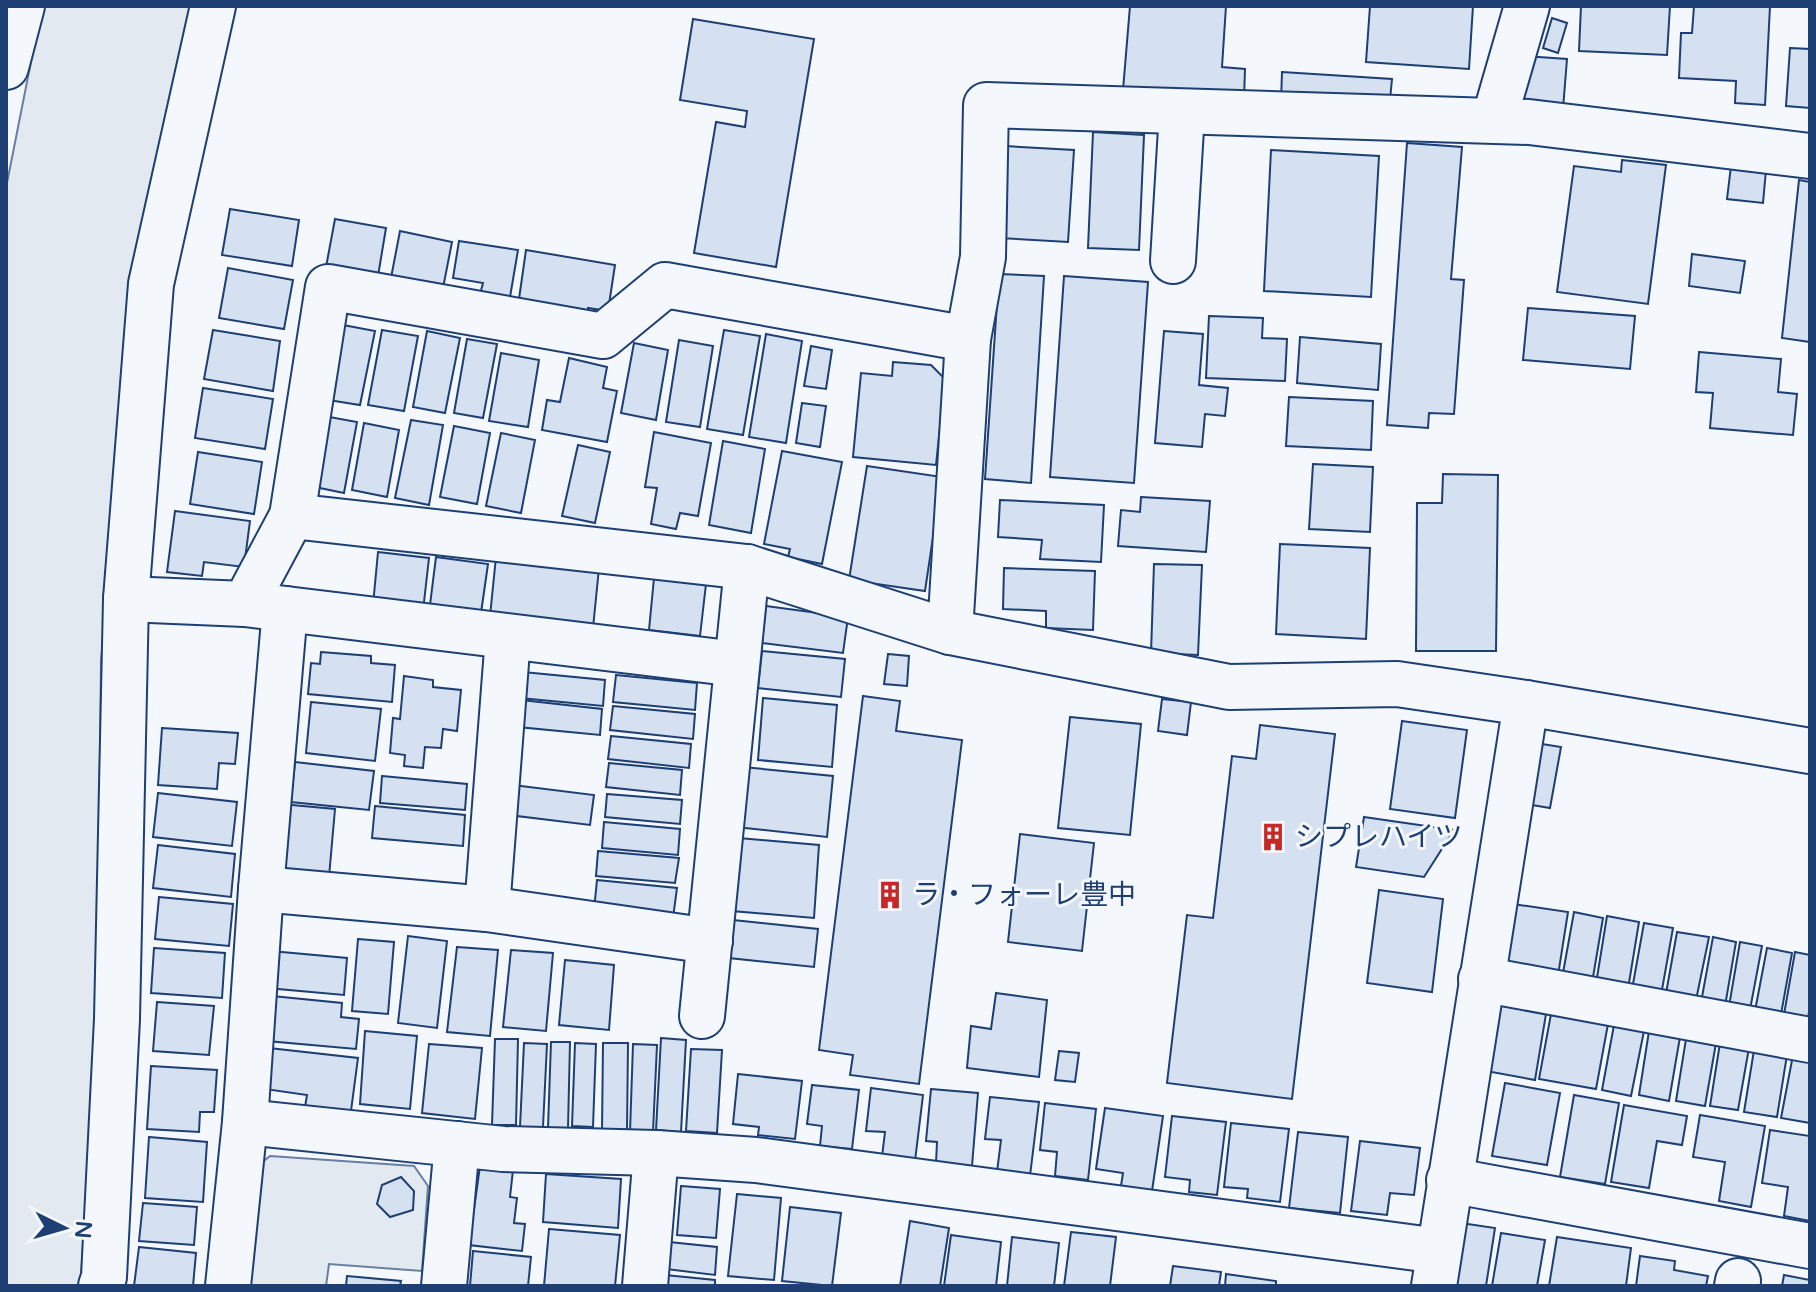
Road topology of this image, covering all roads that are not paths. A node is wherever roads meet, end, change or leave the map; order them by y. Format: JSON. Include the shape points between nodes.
{"nodes":[{"id":1,"x":22,"y":6,"type":"edge"},
{"id":2,"x":213,"y":6,"type":"edge"},
{"id":3,"x":1527,"y":6,"type":"edge"},
{"id":4,"x":6,"y":67,"type":"edge"},
{"id":5,"x":1182,"y":112,"type":"junction"},
{"id":6,"x":1494,"y":120,"type":"junction"},
{"id":7,"x":1810,"y":156,"type":"edge"},
{"id":8,"x":1173,"y":261,"type":"dead end"},
{"id":9,"x":968,"y":339,"type":"junction"},
{"id":10,"x":292,"y":516,"type":"junction"},
{"id":11,"x":747,"y":567,"type":"junction"},
{"id":12,"x":126,"y":599,"type":"junction"},
{"id":13,"x":265,"y":607,"type":"junction"},
{"id":14,"x":950,"y":632,"type":"junction"},
{"id":15,"x":508,"y":637,"type":"junction"},
{"id":16,"x":737,"y":664,"type":"junction"},
{"id":17,"x":1526,"y":703,"type":"junction"},
{"id":18,"x":1810,"y":751,"type":"edge"},
{"id":19,"x":261,"y":889,"type":"junction"},
{"id":20,"x":487,"y":909,"type":"junction"},
{"id":21,"x":710,"y":941,"type":"junction"},
{"id":22,"x":1481,"y":979,"type":"junction"},
{"id":23,"x":702,"y":1016,"type":"dead end"},
{"id":24,"x":1810,"y":1040,"type":"edge"},
{"id":25,"x":245,"y":1122,"type":"junction"},
{"id":26,"x":457,"y":1144,"type":"junction"},
{"id":27,"x":656,"y":1153,"type":"junction"},
{"id":28,"x":1449,"y":1180,"type":"junction"},
{"id":29,"x":1810,"y":1246,"type":"edge"},
{"id":30,"x":1436,"y":1269,"type":"edge"},
{"id":31,"x":101,"y":1286,"type":"edge"},
{"id":32,"x":228,"y":1286,"type":"edge"},
{"id":33,"x":444,"y":1286,"type":"edge"},
{"id":34,"x":645,"y":1286,"type":"edge"}],
"edges":[{"from":1,"to":4,"type":"street"},
{"from":2,"to":12,"type":"street","via":[[151,284]]},
{"from":3,"to":6,"type":"street"},
{"from":5,"to":6,"type":"street"},
{"from":5,"to":8,"type":"street"},
{"from":5,"to":9,"type":"street","via":[[986,105],[983,257]]},
{"from":6,"to":7,"type":"street"},
{"from":9,"to":10,"type":"street","via":[[665,285],[603,336],[328,287]]},
{"from":9,"to":14,"type":"street"},
{"from":10,"to":11,"type":"street"},
{"from":10,"to":13,"type":"street"},
{"from":11,"to":14,"type":"street"},
{"from":11,"to":16,"type":"street"},
{"from":12,"to":13,"type":"street"},
{"from":12,"to":31,"type":"street","via":[[117,1019]]},
{"from":13,"to":15,"type":"street"},
{"from":13,"to":19,"type":"street"},
{"from":14,"to":17,"type":"street","via":[[1229,687],[1397,684]]},
{"from":15,"to":16,"type":"street"},
{"from":15,"to":20,"type":"street"},
{"from":16,"to":21,"type":"street"},
{"from":17,"to":18,"type":"street"},
{"from":17,"to":22,"type":"street"},
{"from":19,"to":20,"type":"street"},
{"from":19,"to":25,"type":"street"},
{"from":20,"to":21,"type":"street"},
{"from":21,"to":23,"type":"street"},
{"from":22,"to":24,"type":"street"},
{"from":22,"to":28,"type":"street"},
{"from":25,"to":26,"type":"street"},
{"from":25,"to":32,"type":"street"},
{"from":26,"to":27,"type":"street"},
{"from":26,"to":33,"type":"street"},
{"from":27,"to":30,"type":"street","via":[[756,1160]]},
{"from":27,"to":34,"type":"street"},
{"from":28,"to":29,"type":"street"},
{"from":28,"to":30,"type":"street"}]}
